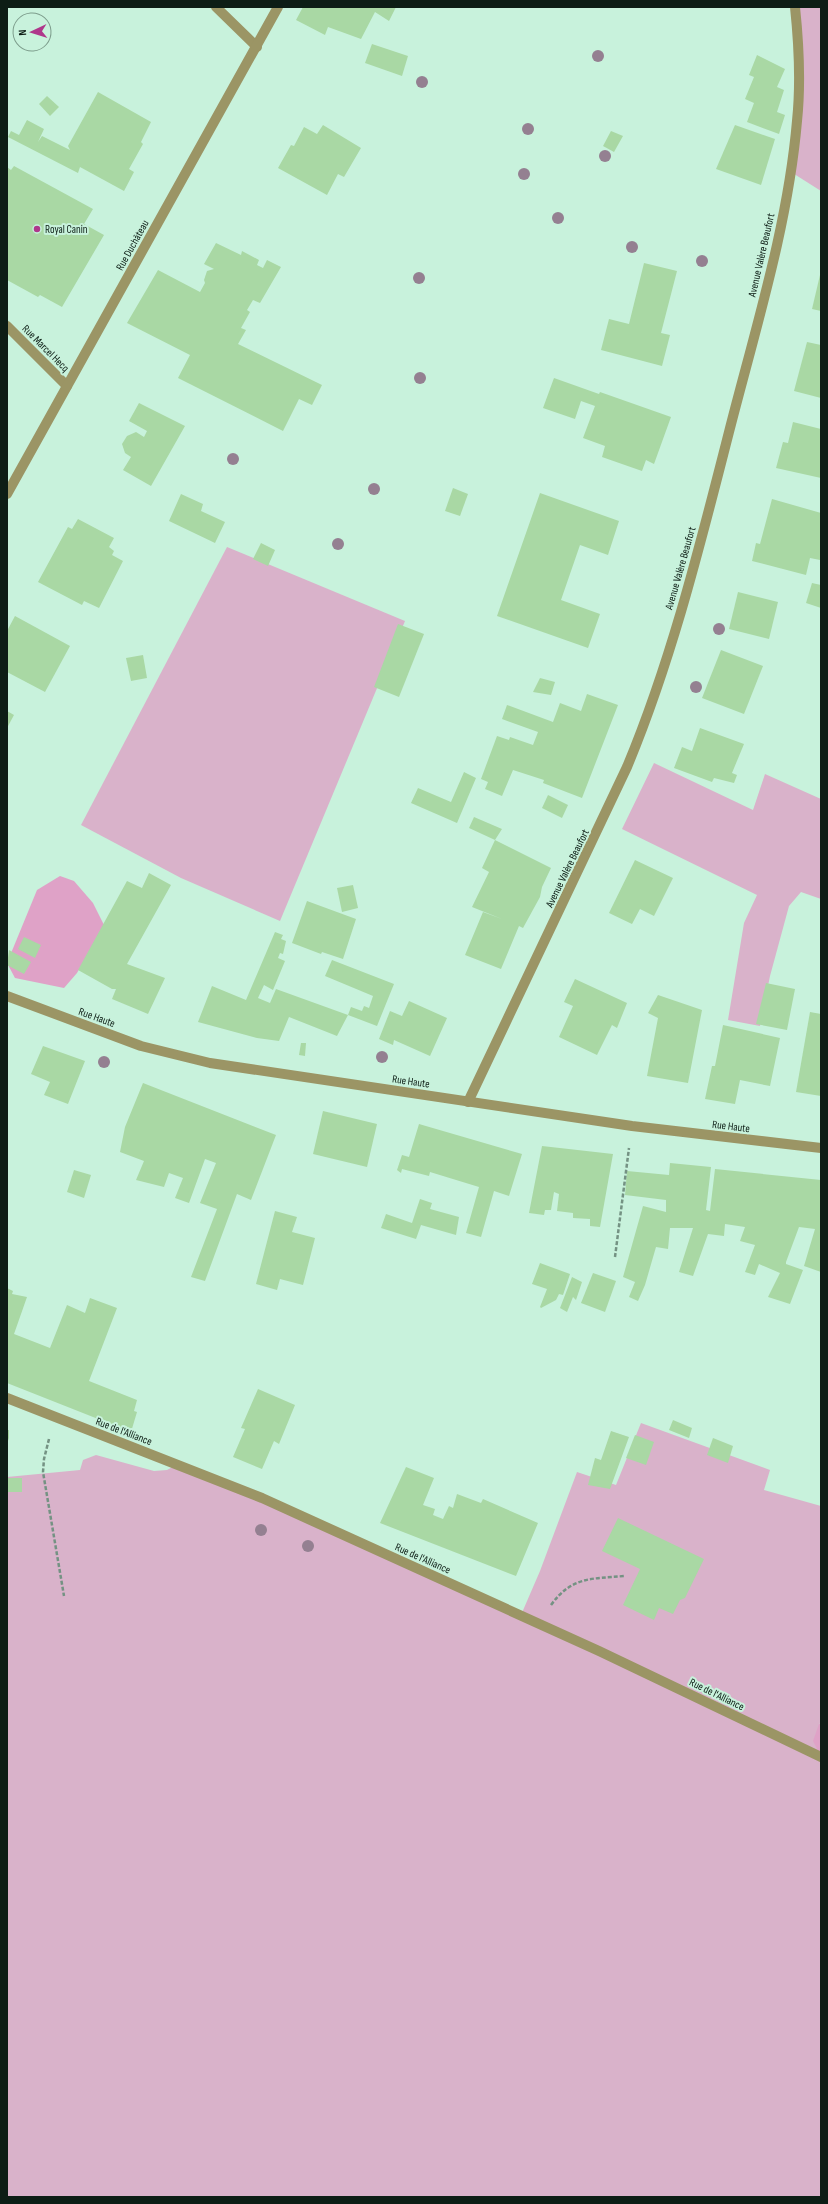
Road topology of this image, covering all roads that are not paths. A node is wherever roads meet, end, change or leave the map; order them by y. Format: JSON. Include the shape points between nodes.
{"nodes":[{"id":1,"x":216,"y":7,"type":"edge"},
{"id":2,"x":278,"y":7,"type":"edge"},
{"id":3,"x":795,"y":7,"type":"edge"},
{"id":4,"x":257,"y":47,"type":"junction"},
{"id":5,"x":7,"y":326,"type":"edge"},
{"id":6,"x":67,"y":386,"type":"junction"},
{"id":7,"x":7,"y":494,"type":"edge"},
{"id":8,"x":7,"y":996,"type":"edge"},
{"id":9,"x":468,"y":1102,"type":"junction"},
{"id":10,"x":821,"y":1148,"type":"edge"},
{"id":11,"x":7,"y":1398,"type":"edge"},
{"id":12,"x":821,"y":1757,"type":"edge"}],
"edges":[{"from":1,"to":4,"type":"street"},
{"from":2,"to":4,"type":"street","name":"Rue Duchâteau"},
{"from":3,"to":9,"type":"street","name":"Avenue Valère Beaufort","via":[[799,48],[798,119],[792,172],[766,287],[691,578],[647,719],[627,767]]},
{"from":4,"to":6,"type":"street","name":"Rue Duchâteau"},
{"from":5,"to":6,"type":"street","name":"Rue Marcel Hecq"},
{"from":6,"to":7,"type":"street","name":"Rue Duchâteau"},
{"from":8,"to":9,"type":"street","name":"Rue Haute","via":[[141,1046],[210,1063]]},
{"from":9,"to":10,"type":"street","name":"Rue Haute","via":[[632,1126]]},
{"from":11,"to":12,"type":"street","name":"Rue de l'Alliance","via":[[262,1498],[540,1624]]}]}
